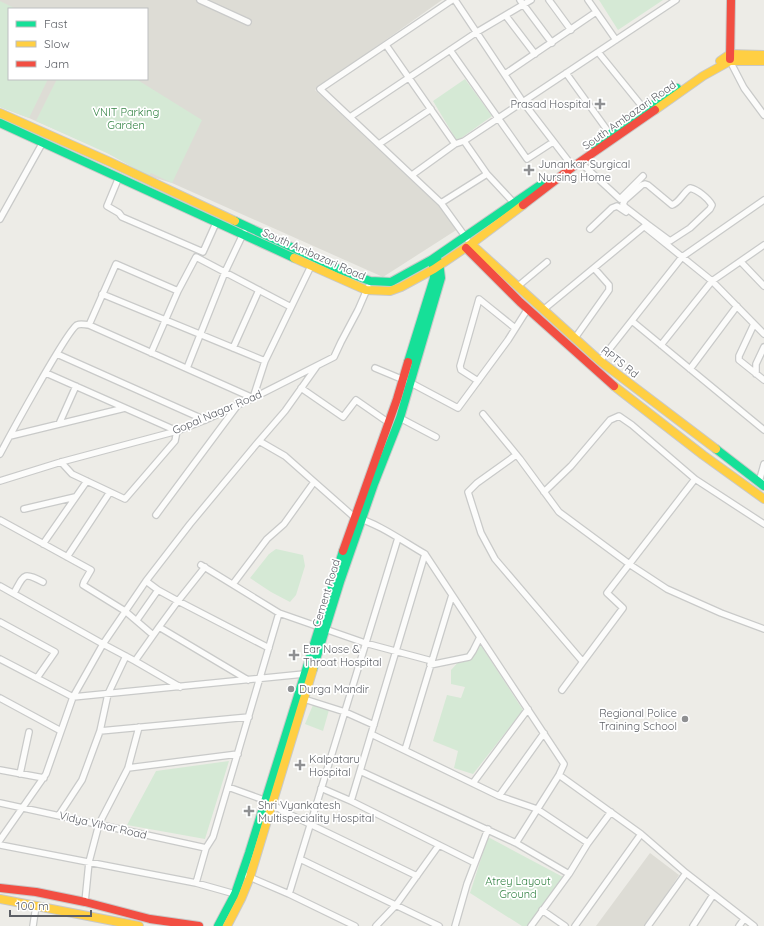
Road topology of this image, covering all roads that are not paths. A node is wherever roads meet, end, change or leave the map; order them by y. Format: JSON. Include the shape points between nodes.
{"nodes":[{"id":1,"x":200,"y":0,"type":"edge"},
{"id":2,"x":453,"y":0,"type":"edge"},
{"id":3,"x":531,"y":0,"type":"edge"},
{"id":4,"x":549,"y":0,"type":"edge"},
{"id":5,"x":588,"y":0,"type":"edge"},
{"id":6,"x":676,"y":0,"type":"edge"},
{"id":7,"x":731,"y":0,"type":"edge"},
{"id":8,"x":522,"y":2,"type":"edge"},
{"id":9,"x":596,"y":12,"type":"junction"},
{"id":10,"x":506,"y":16,"type":"junction"},
{"id":11,"x":248,"y":22,"type":"dead end"},
{"id":12,"x":571,"y":30,"type":"junction"},
{"id":13,"x":477,"y":32,"type":"junction"},
{"id":14,"x":616,"y":40,"type":"junction"},
{"id":15,"x":552,"y":42,"type":"junction"},
{"id":16,"x":386,"y":45,"type":"junction"},
{"id":17,"x":450,"y":50,"type":"junction"},
{"id":18,"x":598,"y":52,"type":"junction"},
{"id":19,"x":535,"y":54,"type":"junction"},
{"id":20,"x":764,"y":55,"type":"edge"},
{"id":21,"x":730,"y":58,"type":"junction"},
{"id":22,"x":764,"y":61,"type":"edge"},
{"id":23,"x":566,"y":73,"type":"junction"},
{"id":24,"x":505,"y":74,"type":"junction"},
{"id":25,"x":409,"y":78,"type":"junction"},
{"id":26,"x":523,"y":102,"type":"junction"},
{"id":27,"x":431,"y":109,"type":"junction"},
{"id":28,"x":645,"y":110,"type":"junction"},
{"id":29,"x":0,"y":113,"type":"edge"},
{"id":30,"x":764,"y":115,"type":"edge"},
{"id":31,"x":350,"y":117,"type":"junction"},
{"id":32,"x":498,"y":119,"type":"junction"},
{"id":33,"x":0,"y":123,"type":"edge"},
{"id":34,"x":610,"y":134,"type":"junction"},
{"id":35,"x":464,"y":141,"type":"junction"},
{"id":36,"x":43,"y":142,"type":"junction"},
{"id":37,"x":553,"y":142,"type":"junction"},
{"id":38,"x":379,"y":144,"type":"junction"},
{"id":39,"x":455,"y":144,"type":"junction"},
{"id":40,"x":574,"y":164,"type":"junction"},
{"id":41,"x":487,"y":174,"type":"junction"},
{"id":42,"x":412,"y":175,"type":"junction"},
{"id":43,"x":643,"y":176,"type":"dead end"},
{"id":44,"x":119,"y":177,"type":"junction"},
{"id":45,"x":764,"y":200,"type":"edge"},
{"id":46,"x":441,"y":203,"type":"junction"},
{"id":47,"x":514,"y":203,"type":"junction"},
{"id":48,"x":0,"y":219,"type":"edge"},
{"id":49,"x":216,"y":223,"type":"junction"},
{"id":50,"x":646,"y":225,"type":"junction"},
{"id":51,"x":247,"y":226,"type":"junction"},
{"id":52,"x":590,"y":229,"type":"dead end"},
{"id":53,"x":243,"y":234,"type":"junction"},
{"id":54,"x":465,"y":236,"type":"junction"},
{"id":55,"x":666,"y":241,"type":"junction"},
{"id":56,"x":468,"y":246,"type":"junction"},
{"id":57,"x":763,"y":248,"type":"edge"},
{"id":58,"x":682,"y":257,"type":"junction"},
{"id":59,"x":434,"y":258,"type":"junction"},
{"id":60,"x":547,"y":262,"type":"dead end"},
{"id":61,"x":741,"y":262,"type":"junction"},
{"id":62,"x":311,"y":266,"type":"junction"},
{"id":63,"x":437,"y":267,"type":"junction"},
{"id":64,"x":594,"y":268,"type":"junction"},
{"id":65,"x":225,"y":272,"type":"junction"},
{"id":66,"x":370,"y":281,"type":"junction"},
{"id":67,"x":712,"y":281,"type":"junction"},
{"id":68,"x":764,"y":286,"type":"edge"},
{"id":69,"x":517,"y":287,"type":"junction"},
{"id":70,"x":258,"y":290,"type":"junction"},
{"id":71,"x":366,"y":290,"type":"junction"},
{"id":72,"x":178,"y":291,"type":"junction"},
{"id":73,"x":102,"y":294,"type":"junction"},
{"id":74,"x":737,"y":306,"type":"junction"},
{"id":75,"x":291,"y":308,"type":"junction"},
{"id":76,"x":527,"y":310,"type":"junction"},
{"id":77,"x":543,"y":310,"type":"junction"},
{"id":78,"x":165,"y":320,"type":"junction"},
{"id":79,"x":632,"y":321,"type":"junction"},
{"id":80,"x":754,"y":324,"type":"junction"},
{"id":81,"x":89,"y":325,"type":"junction"},
{"id":82,"x":515,"y":328,"type":"junction"},
{"id":83,"x":201,"y":334,"type":"junction"},
{"id":84,"x":764,"y":334,"type":"edge"},
{"id":85,"x":575,"y":338,"type":"junction"},
{"id":86,"x":661,"y":345,"type":"junction"},
{"id":87,"x":764,"y":347,"type":"edge"},
{"id":88,"x":233,"y":348,"type":"junction"},
{"id":89,"x":151,"y":353,"type":"junction"},
{"id":90,"x":57,"y":354,"type":"junction"},
{"id":91,"x":265,"y":361,"type":"junction"},
{"id":92,"x":600,"y":361,"type":"junction"},
{"id":93,"x":316,"y":366,"type":"junction"},
{"id":94,"x":187,"y":368,"type":"junction"},
{"id":95,"x":375,"y":368,"type":"dead end"},
{"id":96,"x":690,"y":370,"type":"junction"},
{"id":97,"x":46,"y":373,"type":"junction"},
{"id":98,"x":756,"y":374,"type":"junction"},
{"id":99,"x":403,"y":379,"type":"junction"},
{"id":100,"x":764,"y":380,"type":"edge"},
{"id":101,"x":478,"y":381,"type":"junction"},
{"id":102,"x":411,"y":383,"type":"junction"},
{"id":103,"x":76,"y":386,"type":"junction"},
{"id":104,"x":301,"y":388,"type":"junction"},
{"id":105,"x":254,"y":398,"type":"junction"},
{"id":106,"x":239,"y":404,"type":"junction"},
{"id":107,"x":125,"y":408,"type":"junction"},
{"id":108,"x":483,"y":414,"type":"dead end"},
{"id":109,"x":400,"y":418,"type":"junction"},
{"id":110,"x":205,"y":420,"type":"junction"},
{"id":111,"x":389,"y":423,"type":"junction"},
{"id":112,"x":59,"y":424,"type":"junction"},
{"id":113,"x":764,"y":430,"type":"edge"},
{"id":114,"x":177,"y":431,"type":"junction"},
{"id":115,"x":10,"y":436,"type":"junction"},
{"id":116,"x":436,"y":437,"type":"dead end"},
{"id":117,"x":259,"y":441,"type":"junction"},
{"id":118,"x":0,"y":454,"type":"edge"},
{"id":119,"x":516,"y":455,"type":"junction"},
{"id":120,"x":61,"y":462,"type":"junction"},
{"id":121,"x":764,"y":464,"type":"edge"},
{"id":122,"x":695,"y":478,"type":"junction"},
{"id":123,"x":0,"y":481,"type":"edge"},
{"id":124,"x":87,"y":481,"type":"junction"},
{"id":125,"x":314,"y":482,"type":"junction"},
{"id":126,"x":762,"y":483,"type":"edge"},
{"id":127,"x":110,"y":492,"type":"junction"},
{"id":128,"x":544,"y":492,"type":"junction"},
{"id":129,"x":75,"y":497,"type":"junction"},
{"id":130,"x":764,"y":499,"type":"edge"},
{"id":131,"x":24,"y":509,"type":"dead end"},
{"id":132,"x":156,"y":515,"type":"dead end"},
{"id":133,"x":358,"y":518,"type":"junction"},
{"id":134,"x":0,"y":520,"type":"edge"},
{"id":135,"x":764,"y":524,"type":"edge"},
{"id":136,"x":398,"y":538,"type":"junction"},
{"id":137,"x":43,"y":544,"type":"junction"},
{"id":138,"x":425,"y":554,"type":"junction"},
{"id":139,"x":67,"y":557,"type":"junction"},
{"id":140,"x":629,"y":564,"type":"junction"},
{"id":141,"x":146,"y":581,"type":"junction"},
{"id":142,"x":43,"y":582,"type":"dead end"},
{"id":143,"x":233,"y":584,"type":"junction"},
{"id":144,"x":0,"y":586,"type":"edge"},
{"id":145,"x":158,"y":590,"type":"junction"},
{"id":146,"x":14,"y":593,"type":"junction"},
{"id":147,"x":452,"y":594,"type":"junction"},
{"id":148,"x":178,"y":601,"type":"junction"},
{"id":149,"x":125,"y":611,"type":"junction"},
{"id":150,"x":279,"y":613,"type":"junction"},
{"id":151,"x":137,"y":620,"type":"junction"},
{"id":152,"x":0,"y":622,"type":"edge"},
{"id":153,"x":159,"y":626,"type":"junction"},
{"id":154,"x":322,"y":628,"type":"junction"},
{"id":155,"x":764,"y":629,"type":"edge"},
{"id":156,"x":153,"y":635,"type":"junction"},
{"id":157,"x":480,"y":637,"type":"junction"},
{"id":158,"x":365,"y":643,"type":"junction"},
{"id":159,"x":103,"y":644,"type":"junction"},
{"id":160,"x":269,"y":648,"type":"junction"},
{"id":161,"x":396,"y":650,"type":"junction"},
{"id":162,"x":126,"y":656,"type":"junction"},
{"id":163,"x":0,"y":659,"type":"edge"},
{"id":164,"x":135,"y":661,"type":"junction"},
{"id":165,"x":583,"y":662,"type":"junction"},
{"id":166,"x":431,"y":663,"type":"junction"},
{"id":167,"x":304,"y":674,"type":"junction"},
{"id":168,"x":37,"y":678,"type":"junction"},
{"id":169,"x":260,"y":679,"type":"junction"},
{"id":170,"x":248,"y":680,"type":"junction"},
{"id":171,"x":180,"y":687,"type":"junction"},
{"id":172,"x":562,"y":690,"type":"dead end"},
{"id":173,"x":108,"y":694,"type":"junction"},
{"id":174,"x":72,"y":697,"type":"junction"},
{"id":175,"x":0,"y":698,"type":"edge"},
{"id":176,"x":304,"y":699,"type":"junction"},
{"id":177,"x":528,"y":709,"type":"junction"},
{"id":178,"x":345,"y":712,"type":"junction"},
{"id":179,"x":249,"y":717,"type":"junction"},
{"id":180,"x":374,"y":725,"type":"junction"},
{"id":181,"x":139,"y":727,"type":"junction"},
{"id":182,"x":100,"y":731,"type":"junction"},
{"id":183,"x":29,"y":732,"type":"dead end"},
{"id":184,"x":61,"y":732,"type":"junction"},
{"id":185,"x":371,"y":734,"type":"junction"},
{"id":186,"x":544,"y":734,"type":"junction"},
{"id":187,"x":405,"y":750,"type":"junction"},
{"id":188,"x":238,"y":754,"type":"junction"},
{"id":189,"x":128,"y":768,"type":"junction"},
{"id":190,"x":0,"y":770,"type":"edge"},
{"id":191,"x":360,"y":771,"type":"junction"},
{"id":192,"x":20,"y":774,"type":"junction"},
{"id":193,"x":559,"y":775,"type":"junction"},
{"id":194,"x":44,"y":778,"type":"junction"},
{"id":195,"x":474,"y":783,"type":"junction"},
{"id":196,"x":228,"y":787,"type":"junction"},
{"id":197,"x":321,"y":788,"type":"junction"},
{"id":198,"x":499,"y":796,"type":"junction"},
{"id":199,"x":264,"y":800,"type":"junction"},
{"id":200,"x":351,"y":801,"type":"junction"},
{"id":201,"x":0,"y":803,"type":"edge"},
{"id":202,"x":272,"y":805,"type":"junction"},
{"id":203,"x":24,"y":807,"type":"junction"},
{"id":204,"x":537,"y":809,"type":"junction"},
{"id":205,"x":611,"y":812,"type":"junction"},
{"id":206,"x":59,"y":815,"type":"junction"},
{"id":207,"x":99,"y":824,"type":"junction"},
{"id":208,"x":310,"y":824,"type":"junction"},
{"id":209,"x":488,"y":829,"type":"junction"},
{"id":210,"x":640,"y":834,"type":"junction"},
{"id":211,"x":0,"y":840,"type":"edge"},
{"id":212,"x":516,"y":843,"type":"junction"},
{"id":213,"x":588,"y":843,"type":"junction"},
{"id":214,"x":0,"y":845,"type":"edge"},
{"id":215,"x":439,"y":845,"type":"junction"},
{"id":216,"x":206,"y":848,"type":"junction"},
{"id":217,"x":300,"y":859,"type":"junction"},
{"id":218,"x":89,"y":862,"type":"junction"},
{"id":219,"x":475,"y":863,"type":"junction"},
{"id":220,"x":686,"y":873,"type":"junction"},
{"id":221,"x":569,"y":874,"type":"junction"},
{"id":222,"x":246,"y":876,"type":"junction"},
{"id":223,"x":417,"y":876,"type":"junction"},
{"id":224,"x":196,"y":883,"type":"junction"},
{"id":225,"x":0,"y":888,"type":"edge"},
{"id":226,"x":235,"y":894,"type":"junction"},
{"id":227,"x":289,"y":894,"type":"junction"},
{"id":228,"x":713,"y":895,"type":"junction"},
{"id":229,"x":0,"y":899,"type":"edge"},
{"id":230,"x":85,"y":902,"type":"junction"},
{"id":231,"x":396,"y":905,"type":"junction"},
{"id":232,"x":36,"y":906,"type":"junction"},
{"id":233,"x":542,"y":910,"type":"junction"},
{"id":234,"x":744,"y":919,"type":"junction"},
{"id":235,"x":32,"y":926,"type":"edge"},
{"id":236,"x":139,"y":926,"type":"edge"},
{"id":237,"x":200,"y":926,"type":"edge"},
{"id":238,"x":218,"y":926,"type":"edge"},
{"id":239,"x":227,"y":926,"type":"edge"},
{"id":240,"x":355,"y":926,"type":"edge"},
{"id":241,"x":376,"y":926,"type":"edge"},
{"id":242,"x":439,"y":926,"type":"edge"},
{"id":243,"x":455,"y":926,"type":"edge"},
{"id":244,"x":531,"y":926,"type":"edge"},
{"id":245,"x":565,"y":926,"type":"edge"},
{"id":246,"x":575,"y":926,"type":"edge"},
{"id":247,"x":648,"y":926,"type":"edge"},
{"id":248,"x":693,"y":926,"type":"edge"},
{"id":249,"x":739,"y":926,"type":"edge"},
{"id":250,"x":754,"y":926,"type":"edge"}],
"edges":[{"from":1,"to":11,"type":"street"},
{"from":2,"to":13,"type":"street"},
{"from":2,"to":16,"type":"street"},
{"from":3,"to":8,"type":"street"},
{"from":4,"to":12,"type":"street"},
{"from":5,"to":9,"type":"street"},
{"from":6,"to":14,"type":"street"},
{"from":7,"to":21,"type":"main road"},
{"from":8,"to":10,"type":"street"},
{"from":8,"to":15,"type":"street"},
{"from":9,"to":12,"type":"street"},
{"from":9,"to":14,"type":"street"},
{"from":10,"to":13,"type":"street"},
{"from":10,"to":19,"type":"street"},
{"from":12,"to":15,"type":"street"},
{"from":13,"to":17,"type":"street"},
{"from":13,"to":24,"type":"street"},
{"from":14,"to":18,"type":"street"},
{"from":15,"to":19,"type":"street"},
{"from":16,"to":25,"type":"street"},
{"from":16,"to":31,"type":"street","via":[[320,89]]},
{"from":17,"to":25,"type":"street"},
{"from":17,"to":32,"type":"street"},
{"from":18,"to":23,"type":"street"},
{"from":18,"to":28,"type":"street"},
{"from":19,"to":24,"type":"street"},
{"from":20,"to":21,"type":"main road"},
{"from":21,"to":22,"type":"main road"},
{"from":21,"to":28,"type":"main road","name":"South Ambazari Road"},
{"from":21,"to":30,"type":"street","via":[[744,88]]},
{"from":21,"to":40,"type":"main road","name":"South Ambazari Road"},
{"from":23,"to":26,"type":"street"},
{"from":23,"to":34,"type":"street"},
{"from":24,"to":26,"type":"street"},
{"from":25,"to":27,"type":"street"},
{"from":25,"to":31,"type":"street"},
{"from":26,"to":32,"type":"street"},
{"from":26,"to":37,"type":"street"},
{"from":27,"to":38,"type":"street"},
{"from":27,"to":39,"type":"street"},
{"from":28,"to":34,"type":"main road","name":"South Ambazari Road"},
{"from":29,"to":51,"type":"main road","name":"South Ambazari Road"},
{"from":31,"to":38,"type":"street"},
{"from":32,"to":35,"type":"street"},
{"from":32,"to":37,"type":"street","via":[[527,159]]},
{"from":33,"to":36,"type":"main road","name":"South Ambazari Road"},
{"from":34,"to":40,"type":"main road","name":"South Ambazari Road"},
{"from":35,"to":39,"type":"street"},
{"from":35,"to":41,"type":"street"},
{"from":36,"to":44,"type":"main road","name":"South Ambazari Road"},
{"from":36,"to":48,"type":"street"},
{"from":37,"to":40,"type":"street"},
{"from":38,"to":42,"type":"street"},
{"from":39,"to":42,"type":"street"},
{"from":40,"to":43,"type":"street","via":[[620,199]]},
{"from":40,"to":47,"type":"main road","name":"South Ambazari Road"},
{"from":40,"to":56,"type":"main road","name":"South Ambazari Road"},
{"from":41,"to":46,"type":"street"},
{"from":41,"to":47,"type":"street"},
{"from":42,"to":46,"type":"street"},
{"from":44,"to":49,"type":"main road","name":"South Ambazari Road"},
{"from":44,"to":49,"type":"street","via":[[108,206],[122,217],[203,252]]},
{"from":45,"to":58,"type":"street"},
{"from":46,"to":54,"type":"street"},
{"from":47,"to":54,"type":"main road","name":"South Ambazari Road"},
{"from":49,"to":53,"type":"main road","name":"South Ambazari Road"},
{"from":50,"to":52,"type":"street","via":[[617,206]]},
{"from":50,"to":55,"type":"street"},
{"from":50,"to":55,"type":"street","via":[[624,204],[625,200],[645,184],[672,205],[690,188],[709,201],[712,205],[710,209],[690,228]]},
{"from":50,"to":64,"type":"street"},
{"from":50,"to":77,"type":"street"},
{"from":51,"to":53,"type":"street"},
{"from":51,"to":66,"type":"main road","name":"South Ambazari Road"},
{"from":53,"to":62,"type":"main road","name":"South Ambazari Road"},
{"from":53,"to":65,"type":"street"},
{"from":54,"to":56,"type":"street"},
{"from":54,"to":59,"type":"main road","name":"South Ambazari Road"},
{"from":55,"to":58,"type":"street"},
{"from":56,"to":63,"type":"main road","name":"South Ambazari Road"},
{"from":56,"to":69,"type":"main road","name":"RPTS Rd"},
{"from":56,"to":76,"type":"main road"},
{"from":57,"to":61,"type":"street"},
{"from":58,"to":67,"type":"street"},
{"from":58,"to":79,"type":"street"},
{"from":59,"to":63,"type":"main road"},
{"from":59,"to":66,"type":"main road","name":"South Ambazari Road","via":[[391,282]]},
{"from":60,"to":69,"type":"street"},
{"from":61,"to":67,"type":"street"},
{"from":61,"to":68,"type":"street"},
{"from":62,"to":71,"type":"main road","name":"South Ambazari Road"},
{"from":62,"to":75,"type":"street"},
{"from":63,"to":71,"type":"main road","name":"South Ambazari Road","via":[[390,291]]},
{"from":63,"to":99,"type":"main road","name":"Cement Road"},
{"from":63,"to":102,"type":"main road","name":"Cement Road","via":[[440,278]]},
{"from":64,"to":77,"type":"street"},
{"from":64,"to":85,"type":"street","via":[[609,285],[609,290]]},
{"from":65,"to":70,"type":"street"},
{"from":65,"to":72,"type":"street","via":[[196,257]]},
{"from":65,"to":83,"type":"street"},
{"from":66,"to":71,"type":"street","name":"Gopal Nagar Road"},
{"from":67,"to":74,"type":"street"},
{"from":67,"to":86,"type":"street"},
{"from":69,"to":77,"type":"main road","name":"RPTS Rd"},
{"from":70,"to":75,"type":"street"},
{"from":70,"to":88,"type":"street"},
{"from":71,"to":93,"type":"street","name":"Gopal Nagar Road","via":[[334,357]]},
{"from":72,"to":73,"type":"street","via":[[116,264]]},
{"from":72,"to":78,"type":"street"},
{"from":73,"to":78,"type":"street"},
{"from":73,"to":81,"type":"street"},
{"from":74,"to":80,"type":"street"},
{"from":74,"to":96,"type":"street"},
{"from":75,"to":91,"type":"street"},
{"from":76,"to":82,"type":"street"},
{"from":76,"to":130,"type":"main road","via":[[628,396]]},
{"from":77,"to":85,"type":"main road","name":"RPTS Rd"},
{"from":78,"to":83,"type":"street"},
{"from":78,"to":89,"type":"street"},
{"from":79,"to":86,"type":"street"},
{"from":79,"to":92,"type":"street"},
{"from":80,"to":84,"type":"street"},
{"from":80,"to":98,"type":"street","via":[[739,360]]},
{"from":81,"to":89,"type":"street"},
{"from":81,"to":90,"type":"street","via":[[77,325],[72,329]]},
{"from":82,"to":101,"type":"street"},
{"from":82,"to":101,"type":"street","via":[[479,299],[460,366],[461,370]]},
{"from":83,"to":88,"type":"street"},
{"from":83,"to":94,"type":"street"},
{"from":85,"to":92,"type":"main road","name":"RPTS Rd"},
{"from":86,"to":96,"type":"street"},
{"from":87,"to":98,"type":"street","via":[[756,364]]},
{"from":88,"to":91,"type":"street"},
{"from":89,"to":94,"type":"street"},
{"from":90,"to":97,"type":"street"},
{"from":90,"to":110,"type":"street"},
{"from":91,"to":105,"type":"street"},
{"from":92,"to":126,"type":"main road","name":"RPTS Rd"},
{"from":93,"to":104,"type":"street"},
{"from":93,"to":105,"type":"street","name":"Gopal Nagar Road"},
{"from":94,"to":105,"type":"street"},
{"from":95,"to":99,"type":"street"},
{"from":96,"to":113,"type":"street"},
{"from":97,"to":103,"type":"street"},
{"from":97,"to":115,"type":"street"},
{"from":98,"to":100,"type":"street"},
{"from":99,"to":102,"type":"street"},
{"from":99,"to":111,"type":"main road","name":"Cement Road"},
{"from":101,"to":102,"type":"street","via":[[458,408]]},
{"from":102,"to":109,"type":"main road","name":"Cement Road"},
{"from":103,"to":107,"type":"street"},
{"from":103,"to":112,"type":"street"},
{"from":104,"to":111,"type":"street","via":[[343,417],[356,400]]},
{"from":104,"to":117,"type":"street"},
{"from":105,"to":106,"type":"street","name":"Gopal Nagar Road"},
{"from":106,"to":110,"type":"street","name":"Gopal Nagar Road"},
{"from":106,"to":132,"type":"street"},
{"from":107,"to":112,"type":"street"},
{"from":107,"to":114,"type":"street"},
{"from":108,"to":119,"type":"street"},
{"from":109,"to":116,"type":"street"},
{"from":109,"to":133,"type":"main road","name":"Cement Road"},
{"from":110,"to":114,"type":"street","name":"Gopal Nagar Road"},
{"from":111,"to":133,"type":"main road","name":"Cement Road"},
{"from":112,"to":115,"type":"street"},
{"from":114,"to":120,"type":"street","name":"Gopal Nagar Road"},
{"from":114,"to":127,"type":"street","via":[[175,441],[125,499]]},
{"from":115,"to":118,"type":"street"},
{"from":117,"to":125,"type":"street","via":[[284,456]]},
{"from":117,"to":141,"type":"street"},
{"from":119,"to":128,"type":"street"},
{"from":119,"to":165,"type":"street","via":[[468,492],[471,504],[481,533],[495,559]]},
{"from":120,"to":123,"type":"street","name":"Gopal Nagar Road"},
{"from":120,"to":124,"type":"street","via":[[72,474]]},
{"from":121,"to":126,"type":"street"},
{"from":122,"to":128,"type":"street","via":[[619,416],[610,420],[571,466]]},
{"from":122,"to":135,"type":"street"},
{"from":122,"to":140,"type":"street"},
{"from":124,"to":127,"type":"street"},
{"from":124,"to":129,"type":"street"},
{"from":125,"to":133,"type":"street"},
{"from":125,"to":143,"type":"street","via":[[284,524],[267,539]]},
{"from":127,"to":139,"type":"street"},
{"from":128,"to":140,"type":"street","via":[[559,512]]},
{"from":129,"to":131,"type":"street"},
{"from":129,"to":137,"type":"street"},
{"from":133,"to":136,"type":"street"},
{"from":133,"to":154,"type":"main road","name":"Cement Road"},
{"from":134,"to":137,"type":"street"},
{"from":136,"to":138,"type":"street"},
{"from":136,"to":158,"type":"street"},
{"from":137,"to":139,"type":"street"},
{"from":138,"to":147,"type":"street"},
{"from":138,"to":161,"type":"street"},
{"from":139,"to":149,"type":"street","via":[[91,570],[84,584]]},
{"from":140,"to":155,"type":"street","via":[[667,589]]},
{"from":140,"to":165,"type":"street","via":[[607,593],[623,608]]},
{"from":141,"to":145,"type":"street"},
{"from":141,"to":149,"type":"street"},
{"from":142,"to":146,"type":"street","via":[[31,575],[27,576],[22,578]]},
{"from":143,"to":148,"type":"street","via":[[203,566]]},
{"from":143,"to":150,"type":"street"},
{"from":144,"to":146,"type":"street"},
{"from":145,"to":148,"type":"street"},
{"from":145,"to":151,"type":"street"},
{"from":146,"to":159,"type":"street"},
{"from":147,"to":157,"type":"street"},
{"from":147,"to":166,"type":"street"},
{"from":148,"to":153,"type":"street"},
{"from":148,"to":160,"type":"street"},
{"from":149,"to":151,"type":"street"},
{"from":149,"to":159,"type":"street"},
{"from":150,"to":154,"type":"street"},
{"from":150,"to":160,"type":"street"},
{"from":151,"to":156,"type":"street"},
{"from":152,"to":168,"type":"street","via":[[55,652]]},
{"from":153,"to":156,"type":"street"},
{"from":153,"to":170,"type":"street"},
{"from":154,"to":158,"type":"street"},
{"from":154,"to":167,"type":"main road","name":"Cement Road"},
{"from":154,"to":176,"type":"main road","name":"Cement Road"},
{"from":156,"to":164,"type":"street"},
{"from":157,"to":166,"type":"street","via":[[469,657]]},
{"from":157,"to":177,"type":"street"},
{"from":158,"to":161,"type":"street"},
{"from":158,"to":178,"type":"street"},
{"from":159,"to":162,"type":"street"},
{"from":159,"to":174,"type":"street"},
{"from":160,"to":169,"type":"street"},
{"from":161,"to":166,"type":"street"},
{"from":161,"to":180,"type":"street"},
{"from":162,"to":164,"type":"street"},
{"from":162,"to":173,"type":"street"},
{"from":163,"to":168,"type":"street"},
{"from":164,"to":171,"type":"street"},
{"from":165,"to":172,"type":"street"},
{"from":166,"to":187,"type":"street"},
{"from":167,"to":169,"type":"street"},
{"from":167,"to":199,"type":"main road","name":"Cement Road"},
{"from":168,"to":174,"type":"street"},
{"from":169,"to":170,"type":"street"},
{"from":169,"to":179,"type":"street"},
{"from":170,"to":171,"type":"street"},
{"from":171,"to":173,"type":"street"},
{"from":173,"to":174,"type":"street"},
{"from":173,"to":182,"type":"street"},
{"from":174,"to":184,"type":"street"},
{"from":175,"to":184,"type":"street"},
{"from":176,"to":178,"type":"street"},
{"from":176,"to":202,"type":"main road","name":"Cement Road"},
{"from":177,"to":186,"type":"street"},
{"from":177,"to":195,"type":"street"},
{"from":178,"to":180,"type":"street"},
{"from":178,"to":197,"type":"street"},
{"from":179,"to":181,"type":"street"},
{"from":179,"to":188,"type":"street"},
{"from":180,"to":185,"type":"street"},
{"from":181,"to":182,"type":"street"},
{"from":181,"to":189,"type":"street"},
{"from":182,"to":206,"type":"street","via":[[82,780]]},
{"from":183,"to":192,"type":"street"},
{"from":184,"to":194,"type":"street"},
{"from":185,"to":187,"type":"street"},
{"from":185,"to":191,"type":"street"},
{"from":186,"to":193,"type":"street","via":[[564,764]]},
{"from":186,"to":198,"type":"street"},
{"from":187,"to":195,"type":"street"},
{"from":188,"to":189,"type":"street"},
{"from":188,"to":196,"type":"street"},
{"from":189,"to":207,"type":"street"},
{"from":190,"to":192,"type":"street"},
{"from":191,"to":200,"type":"street"},
{"from":191,"to":209,"type":"street"},
{"from":192,"to":194,"type":"street"},
{"from":193,"to":204,"type":"street"},
{"from":193,"to":205,"type":"street"},
{"from":194,"to":203,"type":"street"},
{"from":195,"to":198,"type":"street"},
{"from":196,"to":199,"type":"street"},
{"from":196,"to":216,"type":"street","via":[[213,837]]},
{"from":197,"to":200,"type":"street"},
{"from":197,"to":208,"type":"street"},
{"from":198,"to":204,"type":"street"},
{"from":199,"to":202,"type":"street"},
{"from":199,"to":222,"type":"main road","name":"Cement Road","via":[[249,853]]},
{"from":200,"to":215,"type":"street"},
{"from":201,"to":203,"type":"street","name":"Vidya Vihar Road"},
{"from":202,"to":208,"type":"street"},
{"from":202,"to":222,"type":"main road","name":"Cement Road"},
{"from":203,"to":206,"type":"street","name":"Vidya Vihar Road"},
{"from":203,"to":211,"type":"street"},
{"from":204,"to":212,"type":"street"},
{"from":204,"to":213,"type":"street"},
{"from":205,"to":210,"type":"street"},
{"from":205,"to":213,"type":"street"},
{"from":206,"to":207,"type":"street","name":"Vidya Vihar Road"},
{"from":207,"to":216,"type":"street","name":"Vidya Vihar Road"},
{"from":207,"to":218,"type":"street"},
{"from":208,"to":217,"type":"street"},
{"from":208,"to":223,"type":"street"},
{"from":209,"to":212,"type":"street"},
{"from":209,"to":219,"type":"street"},
{"from":210,"to":220,"type":"street"},
{"from":210,"to":246,"type":"street"},
{"from":212,"to":221,"type":"street"},
{"from":213,"to":221,"type":"street"},
{"from":214,"to":218,"type":"street"},
{"from":215,"to":219,"type":"street"},
{"from":215,"to":223,"type":"street"},
{"from":216,"to":224,"type":"street"},
{"from":217,"to":227,"type":"street"},
{"from":217,"to":231,"type":"street"},
{"from":218,"to":224,"type":"street"},
{"from":218,"to":230,"type":"street"},
{"from":219,"to":243,"type":"street"},
{"from":220,"to":228,"type":"street"},
{"from":220,"to":247,"type":"street"},
{"from":221,"to":233,"type":"street"},
{"from":222,"to":226,"type":"main road","name":"Cement Road"},
{"from":222,"to":227,"type":"street"},
{"from":222,"to":239,"type":"main road","name":"Cement Road","via":[[242,899]]},
{"from":223,"to":231,"type":"street"},
{"from":224,"to":226,"type":"street"},
{"from":225,"to":230,"type":"main road"},
{"from":226,"to":238,"type":"main road","name":"Cement Road"},
{"from":227,"to":240,"type":"street"},
{"from":228,"to":234,"type":"street"},
{"from":228,"to":248,"type":"street"},
{"from":229,"to":232,"type":"main road"},
{"from":230,"to":237,"type":"main road","via":[[150,919]]},
{"from":231,"to":241,"type":"street"},
{"from":231,"to":242,"type":"street"},
{"from":232,"to":235,"type":"street"},
{"from":232,"to":236,"type":"main road"},
{"from":233,"to":244,"type":"street"},
{"from":233,"to":245,"type":"street"},
{"from":234,"to":249,"type":"street"},
{"from":234,"to":250,"type":"street"}]}
